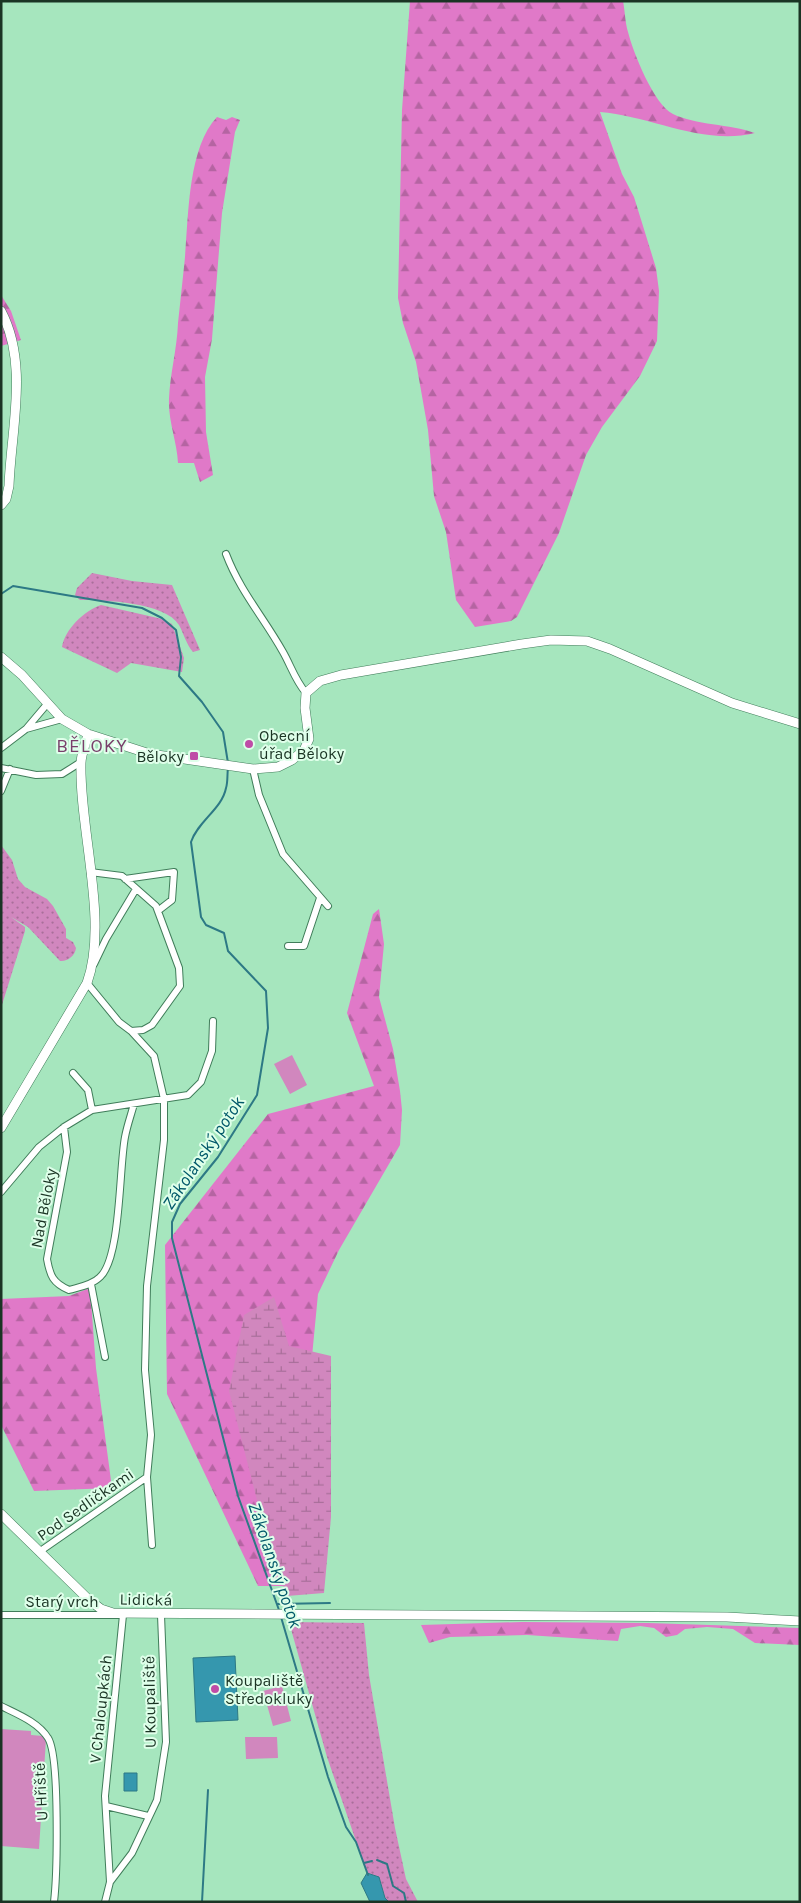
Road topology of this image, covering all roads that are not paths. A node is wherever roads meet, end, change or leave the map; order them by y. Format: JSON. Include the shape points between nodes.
{"nodes":[{"id":1,"x":1,"y":311,"type":"edge"},
{"id":2,"x":1,"y":505,"type":"edge"},
{"id":3,"x":226,"y":554,"type":"dead end"},
{"id":4,"x":1,"y":657,"type":"edge"},
{"id":5,"x":306,"y":693,"type":"junction"},
{"id":6,"x":48,"y":703,"type":"junction"},
{"id":7,"x":62,"y":718,"type":"junction"},
{"id":8,"x":800,"y":724,"type":"edge"},
{"id":9,"x":26,"y":729,"type":"junction"},
{"id":10,"x":88,"y":734,"type":"junction"},
{"id":11,"x":1,"y":748,"type":"edge"},
{"id":12,"x":81,"y":762,"type":"junction"},
{"id":13,"x":1,"y":768,"type":"edge"},
{"id":14,"x":10,"y":769,"type":"junction"},
{"id":15,"x":253,"y":769,"type":"junction"},
{"id":16,"x":1,"y":791,"type":"edge"},
{"id":17,"x":90,"y":872,"type":"junction"},
{"id":18,"x":126,"y":879,"type":"junction"},
{"id":19,"x":136,"y":889,"type":"junction"},
{"id":20,"x":320,"y":898,"type":"junction"},
{"id":21,"x":328,"y":906,"type":"dead end"},
{"id":22,"x":159,"y":910,"type":"junction"},
{"id":23,"x":288,"y":946,"type":"dead end"},
{"id":24,"x":94,"y":965,"type":"junction"},
{"id":25,"x":87,"y":984,"type":"junction"},
{"id":26,"x":213,"y":1020,"type":"dead end"},
{"id":27,"x":131,"y":1030,"type":"junction"},
{"id":28,"x":73,"y":1073,"type":"dead end"},
{"id":29,"x":164,"y":1099,"type":"junction"},
{"id":30,"x":134,"y":1104,"type":"junction"},
{"id":31,"x":92,"y":1110,"type":"junction"},
{"id":32,"x":1,"y":1128,"type":"edge"},
{"id":33,"x":64,"y":1128,"type":"junction"},
{"id":34,"x":1,"y":1192,"type":"edge"},
{"id":35,"x":91,"y":1284,"type":"junction"},
{"id":36,"x":105,"y":1357,"type":"dead end"},
{"id":37,"x":147,"y":1477,"type":"junction"},
{"id":38,"x":1,"y":1514,"type":"edge"},
{"id":39,"x":152,"y":1545,"type":"dead end"},
{"id":40,"x":39,"y":1552,"type":"junction"},
{"id":41,"x":1,"y":1614,"type":"edge"},
{"id":42,"x":123,"y":1614,"type":"junction"},
{"id":43,"x":161,"y":1615,"type":"junction"},
{"id":44,"x":800,"y":1621,"type":"edge"},
{"id":45,"x":1,"y":1706,"type":"edge"},
{"id":46,"x":106,"y":1806,"type":"junction"},
{"id":47,"x":148,"y":1816,"type":"junction"},
{"id":48,"x":110,"y":1882,"type":"junction"},
{"id":49,"x":54,"y":1902,"type":"edge"},
{"id":50,"x":105,"y":1902,"type":"edge"}],
"edges":[{"from":1,"to":2,"type":"street","via":[[14,344],[17,372],[9,486]]},
{"from":3,"to":5,"type":"street","via":[[236,581],[284,653]]},
{"from":4,"to":6,"type":"street"},
{"from":5,"to":8,"type":"street","via":[[320,682],[341,675],[522,644],[576,640],[610,649],[732,703]]},
{"from":5,"to":15,"type":"street","via":[[309,739],[304,750],[278,767]]},
{"from":6,"to":7,"type":"street"},
{"from":6,"to":9,"type":"street"},
{"from":7,"to":9,"type":"street"},
{"from":7,"to":10,"type":"street"},
{"from":9,"to":11,"type":"street"},
{"from":10,"to":12,"type":"street"},
{"from":10,"to":15,"type":"street","via":[[150,754]]},
{"from":12,"to":14,"type":"street","via":[[62,774],[36,775]]},
{"from":12,"to":17,"type":"street"},
{"from":13,"to":14,"type":"street"},
{"from":14,"to":16,"type":"street"},
{"from":15,"to":20,"type":"street","via":[[258,795],[283,854]]},
{"from":17,"to":18,"type":"street"},
{"from":17,"to":24,"type":"street","via":[[95,928]]},
{"from":18,"to":19,"type":"street"},
{"from":18,"to":22,"type":"street","via":[[174,872],[172,900]]},
{"from":19,"to":22,"type":"street"},
{"from":19,"to":24,"type":"street"},
{"from":20,"to":21,"type":"street"},
{"from":20,"to":23,"type":"street","via":[[304,946]]},
{"from":22,"to":27,"type":"street","via":[[162,928],[179,968],[180,986],[152,1024],[143,1030]]},
{"from":24,"to":25,"type":"street"},
{"from":25,"to":27,"type":"street","via":[[118,1022]]},
{"from":25,"to":32,"type":"street"},
{"from":26,"to":29,"type":"street","name":"Nad Běloky","via":[[212,1051],[201,1082],[188,1095]]},
{"from":27,"to":29,"type":"street","via":[[154,1056]]},
{"from":28,"to":31,"type":"street","via":[[88,1090]]},
{"from":29,"to":30,"type":"street","name":"Nad Běloky"},
{"from":29,"to":37,"type":"street","name":"Pod Sedličkami","via":[[164,1140],[147,1286],[145,1370],[151,1435]]},
{"from":30,"to":31,"type":"street","name":"Nad Běloky"},
{"from":30,"to":35,"type":"street","via":[[125,1138],[116,1225],[108,1264],[102,1276]]},
{"from":31,"to":33,"type":"street","name":"Nad Běloky"},
{"from":33,"to":34,"type":"street","name":"Nad Běloky","via":[[39,1147]]},
{"from":33,"to":35,"type":"street","name":"Nad Běloky","via":[[67,1152],[47,1259],[50,1276],[57,1285],[69,1290]]},
{"from":35,"to":36,"type":"street"},
{"from":37,"to":39,"type":"street","name":"Pod Sedličkami"},
{"from":37,"to":40,"type":"street","name":"Pod Sedličkami"},
{"from":38,"to":40,"type":"street","name":"Lidická"},
{"from":40,"to":42,"type":"street","name":"Lidická","via":[[95,1605],[105,1611]]},
{"from":41,"to":42,"type":"street","name":"Starý vrch"},
{"from":42,"to":43,"type":"street","name":"Lidická"},
{"from":42,"to":46,"type":"street","name":"V Chaloupkách"},
{"from":43,"to":44,"type":"street","name":"Lidická","via":[[727,1617]]},
{"from":43,"to":47,"type":"street","name":"U Koupaliště","via":[[166,1742],[157,1800]]},
{"from":45,"to":49,"type":"street","name":"U Hřiště","via":[[32,1722],[49,1738],[55,1765],[57,1878]]},
{"from":46,"to":47,"type":"street"},
{"from":46,"to":48,"type":"street","name":"V Chaloupkách"},
{"from":47,"to":48,"type":"street","name":"V Chaloupkách","via":[[132,1853]]},
{"from":48,"to":50,"type":"street","name":"V Chaloupkách"}]}
